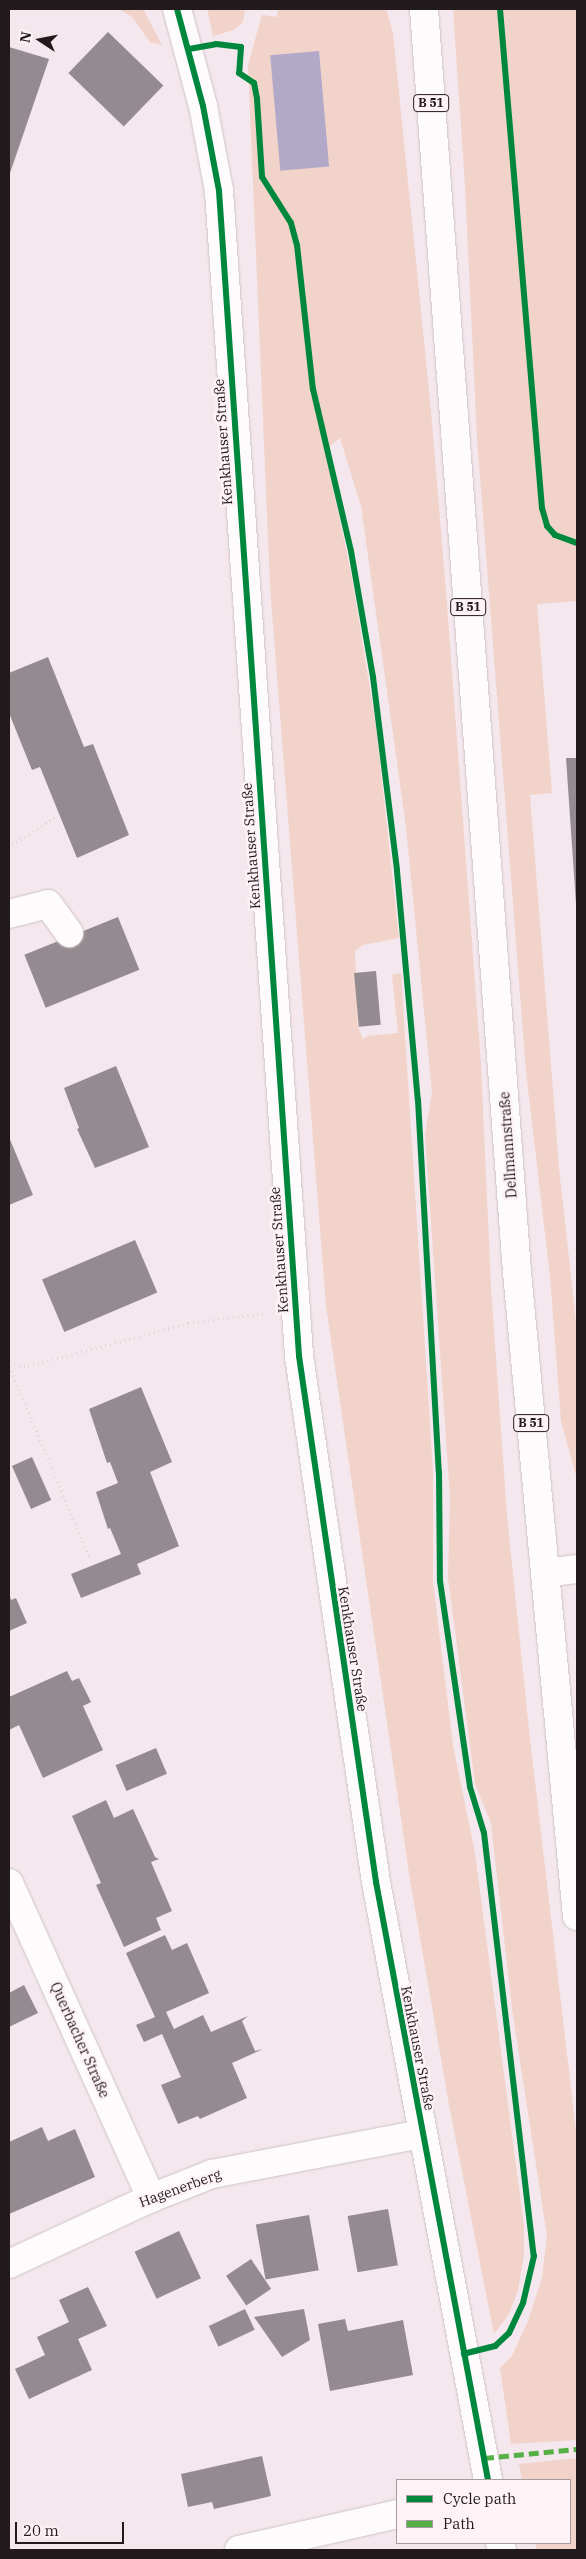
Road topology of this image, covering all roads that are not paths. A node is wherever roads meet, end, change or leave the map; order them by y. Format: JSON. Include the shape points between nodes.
{"nodes":[{"id":1,"x":178,"y":9,"type":"edge"},
{"id":2,"x":424,"y":9,"type":"edge"},
{"id":3,"x":9,"y":914,"type":"edge"},
{"id":4,"x":69,"y":933,"type":"dead end"},
{"id":5,"x":577,"y":1569,"type":"edge"},
{"id":6,"x":544,"y":1573,"type":"junction"},
{"id":7,"x":9,"y":1883,"type":"edge"},
{"id":8,"x":577,"y":1916,"type":"edge"},
{"id":9,"x":421,"y":2134,"type":"junction"},
{"id":10,"x":150,"y":2198,"type":"junction"},
{"id":11,"x":9,"y":2264,"type":"edge"},
{"id":12,"x":488,"y":2479,"type":"edge"},
{"id":13,"x":396,"y":2514,"type":"edge"},
{"id":14,"x":238,"y":2550,"type":"edge"}],
"edges":[{"from":1,"to":9,"type":"street","name":"Kenkhauser Straße","via":[[203,106],[219,198],[295,1309],[312,1456],[374,1872]]},
{"from":2,"to":6,"type":"street","name":"Dellmannstraße","number":"B 51","via":[[517,1272]]},
{"from":3,"to":4,"type":"street","via":[[48,904]]},
{"from":5,"to":6,"type":"street"},
{"from":6,"to":8,"type":"street","number":"B 51"},
{"from":7,"to":10,"type":"street","name":"Querbacher Straße"},
{"from":9,"to":10,"type":"street","name":"Hagenerberg","via":[[212,2174]]},
{"from":9,"to":12,"type":"street","name":"Kenkhauser Straße"},
{"from":10,"to":11,"type":"street","name":"Hagenerberg"},
{"from":13,"to":14,"type":"street"}]}
